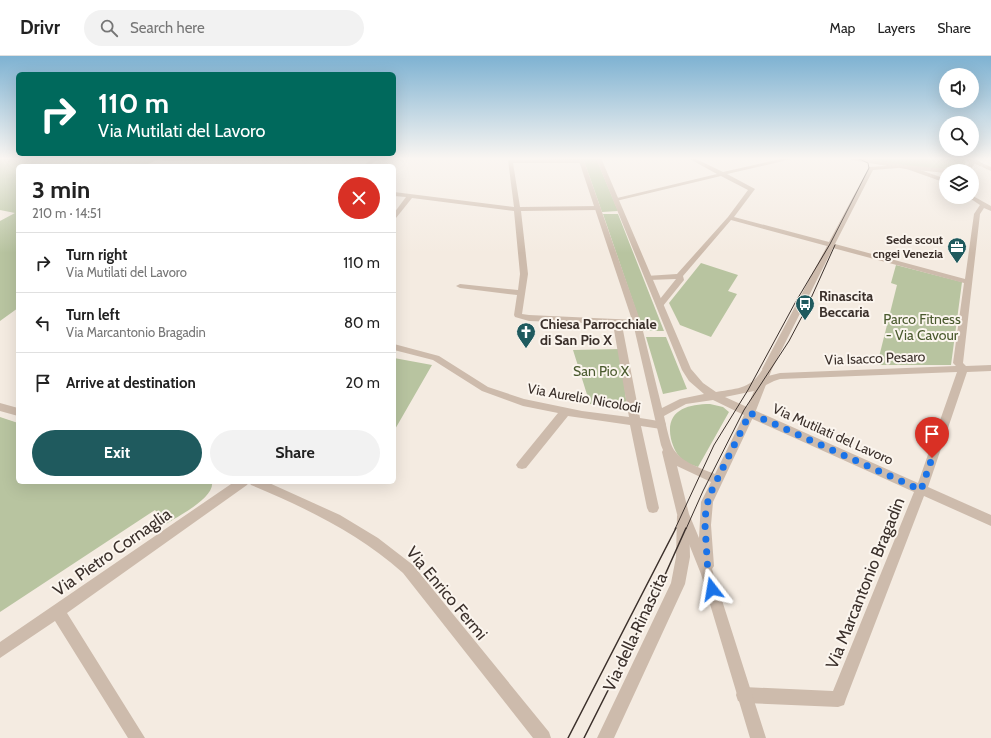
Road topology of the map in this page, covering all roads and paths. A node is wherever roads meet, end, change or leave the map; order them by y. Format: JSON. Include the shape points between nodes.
{"nodes":[{"id":1,"x":514,"y":190,"type":"edge"},
{"id":2,"x":592,"y":190,"type":"edge"},
{"id":3,"x":612,"y":190,"type":"edge"},
{"id":4,"x":655,"y":190,"type":"edge"},
{"id":5,"x":751,"y":190,"type":"edge"},
{"id":6,"x":861,"y":190,"type":"edge"},
{"id":7,"x":396,"y":194,"type":"edge"},
{"id":8,"x":408,"y":196,"type":"junction"},
{"id":9,"x":616,"y":199,"type":"junction"},
{"id":10,"x":979,"y":202,"type":"edge"},
{"id":11,"x":983,"y":205,"type":"junction"},
{"id":12,"x":396,"y":207,"type":"edge"},
{"id":13,"x":598,"y":208,"type":"junction"},
{"id":14,"x":517,"y":209,"type":"junction"},
{"id":15,"x":991,"y":209,"type":"edge"},
{"id":16,"x":396,"y":214,"type":"edge"},
{"id":17,"x":730,"y":218,"type":"junction"},
{"id":18,"x":833,"y":244,"type":"junction"},
{"id":19,"x":679,"y":276,"type":"junction"},
{"id":20,"x":649,"y":278,"type":"junction"},
{"id":21,"x":969,"y":282,"type":"junction"},
{"id":22,"x":460,"y":286,"type":"dead end"},
{"id":23,"x":521,"y":293,"type":"junction"},
{"id":24,"x":660,"y":304,"type":"junction"},
{"id":25,"x":617,"y":322,"type":"junction"},
{"id":26,"x":637,"y":323,"type":"junction"},
{"id":27,"x":396,"y":348,"type":"edge"},
{"id":28,"x":991,"y":368,"type":"edge"},
{"id":29,"x":767,"y":369,"type":"junction"},
{"id":30,"x":963,"y":369,"type":"junction"},
{"id":31,"x":762,"y":384,"type":"junction"},
{"id":32,"x":713,"y":396,"type":"junction"},
{"id":33,"x":0,"y":407,"type":"edge"},
{"id":34,"x":16,"y":411,"type":"edge"},
{"id":35,"x":566,"y":412,"type":"junction"},
{"id":36,"x":750,"y":413,"type":"junction"},
{"id":37,"x":659,"y":414,"type":"junction"},
{"id":38,"x":635,"y":422,"type":"junction"},
{"id":39,"x":661,"y":426,"type":"junction"},
{"id":40,"x":666,"y":445,"type":"junction"},
{"id":41,"x":522,"y":465,"type":"dead end"},
{"id":42,"x":718,"y":480,"type":"junction"},
{"id":43,"x":240,"y":484,"type":"edge"},
{"id":44,"x":259,"y":484,"type":"edge"},
{"id":45,"x":921,"y":490,"type":"junction"},
{"id":46,"x":653,"y":508,"type":"dead end"},
{"id":47,"x":683,"y":514,"type":"junction"},
{"id":48,"x":991,"y":521,"type":"edge"},
{"id":49,"x":708,"y":574,"type":"junction"},
{"id":50,"x":58,"y":612,"type":"junction"},
{"id":51,"x":0,"y":651,"type":"edge"},
{"id":52,"x":744,"y":695,"type":"junction"},
{"id":53,"x":137,"y":738,"type":"edge"},
{"id":54,"x":543,"y":738,"type":"edge"},
{"id":55,"x":605,"y":738,"type":"edge"},
{"id":56,"x":758,"y":738,"type":"edge"}],
"edges":[{"from":1,"to":14,"type":"street"},
{"from":2,"to":13,"type":"street"},
{"from":3,"to":9,"type":"street","name":"Via Mutilati del Lavoro"},
{"from":4,"to":9,"type":"street"},
{"from":5,"to":17,"type":"street"},
{"from":6,"to":18,"type":"street"},
{"from":7,"to":8,"type":"street"},
{"from":8,"to":12,"type":"street"},
{"from":8,"to":14,"type":"street"},
{"from":8,"to":16,"type":"street"},
{"from":9,"to":20,"type":"street","name":"Via Mutilati del Lavoro"},
{"from":10,"to":11,"type":"street"},
{"from":11,"to":15,"type":"street"},
{"from":11,"to":21,"type":"street","via":[[977,214]]},
{"from":13,"to":14,"type":"street"},
{"from":13,"to":26,"type":"street"},
{"from":14,"to":23,"type":"street","via":[[524,274]]},
{"from":17,"to":18,"type":"street"},
{"from":17,"to":19,"type":"street"},
{"from":18,"to":21,"type":"street"},
{"from":18,"to":29,"type":"street"},
{"from":19,"to":20,"type":"street"},
{"from":19,"to":24,"type":"street","via":[[680,280]]},
{"from":20,"to":24,"type":"street","name":"Via Mutilati del Lavoro"},
{"from":21,"to":30,"type":"street","via":[[958,363]]},
{"from":22,"to":23,"type":"street"},
{"from":23,"to":25,"type":"street","via":[[518,315],[529,318]]},
{"from":24,"to":32,"type":"street","name":"Via Mutilati del Lavoro","via":[[687,370],[698,385]]},
{"from":25,"to":26,"type":"street"},
{"from":25,"to":38,"type":"street"},
{"from":26,"to":37,"type":"street"},
{"from":27,"to":35,"type":"street","name":"Via Aurelio Nicolodi","via":[[436,358],[490,392]]},
{"from":28,"to":30,"type":"street","name":"Via Isacco Pesaro"},
{"from":29,"to":31,"type":"street"},
{"from":29,"to":32,"type":"street","via":[[748,390]]},
{"from":30,"to":31,"type":"street","name":"Via Isacco Pesaro","via":[[780,376]]},
{"from":30,"to":45,"type":"street","name":"Via Marcantonio Bragadin"},
{"from":31,"to":36,"type":"street"},
{"from":32,"to":36,"type":"street","name":"Via Mutilati del Lavoro"},
{"from":32,"to":37,"type":"street","via":[[684,401]]},
{"from":33,"to":34,"type":"street"},
{"from":35,"to":38,"type":"street","name":"Via Aurelio Nicolodi"},
{"from":35,"to":41,"type":"street"},
{"from":36,"to":42,"type":"street"},
{"from":36,"to":45,"type":"street","name":"Via Mutilati del Lavoro"},
{"from":37,"to":39,"type":"street"},
{"from":38,"to":39,"type":"street","name":"Via Aurelio Nicolodi"},
{"from":38,"to":46,"type":"street"},
{"from":39,"to":40,"type":"street"},
{"from":40,"to":42,"type":"street","via":[[670,454],[680,463]]},
{"from":40,"to":47,"type":"street"},
{"from":42,"to":49,"type":"street","via":[[705,513]]},
{"from":43,"to":50,"type":"street","name":"Via Pietro Cornaglia"},
{"from":44,"to":54,"type":"street","name":"Via Enrico Fermi","via":[[326,514],[371,539],[395,557],[408,569]]},
{"from":45,"to":48,"type":"street","name":"Via Mutilati del Lavoro"},
{"from":45,"to":52,"type":"street","name":"Via Marcantonio Bragadin","via":[[838,699]]},
{"from":47,"to":49,"type":"street"},
{"from":47,"to":55,"type":"street","name":"Via della Rinascita","via":[[683,557],[678,584]]},
{"from":49,"to":52,"type":"street"},
{"from":50,"to":51,"type":"street","name":"Via Pietro Cornaglia"},
{"from":50,"to":53,"type":"street"},
{"from":52,"to":56,"type":"street"}]}
